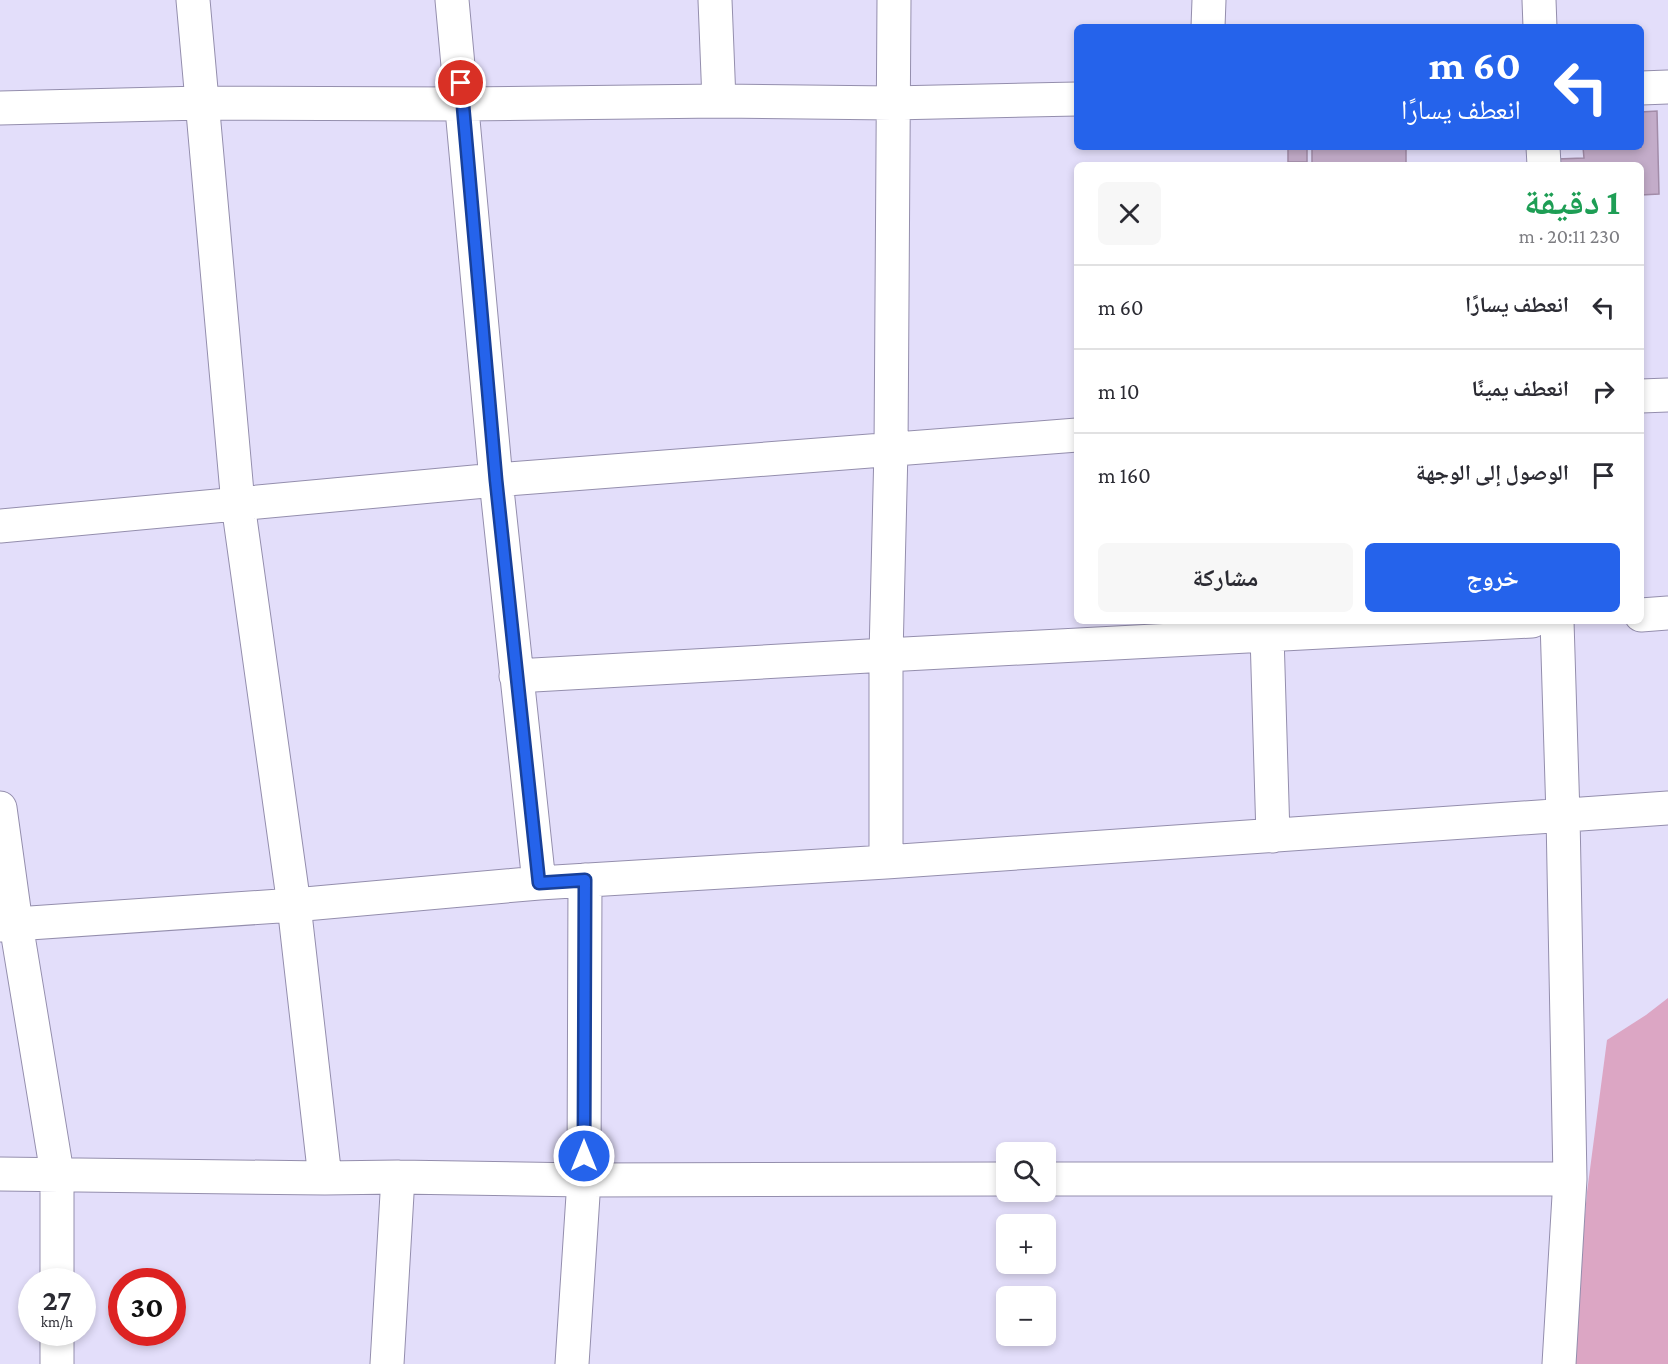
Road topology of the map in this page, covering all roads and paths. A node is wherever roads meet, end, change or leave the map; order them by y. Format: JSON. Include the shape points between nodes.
{"nodes":[{"id":1,"x":193,"y":0,"type":"edge"},
{"id":2,"x":452,"y":0,"type":"edge"},
{"id":3,"x":715,"y":0,"type":"edge"},
{"id":4,"x":894,"y":0,"type":"edge"},
{"id":5,"x":1209,"y":0,"type":"edge"},
{"id":6,"x":1539,"y":0,"type":"edge"},
{"id":7,"x":1208,"y":24,"type":"edge"},
{"id":8,"x":1540,"y":24,"type":"edge"},
{"id":9,"x":1668,"y":87,"type":"edge"},
{"id":10,"x":1644,"y":88,"type":"edge"},
{"id":11,"x":1074,"y":99,"type":"edge"},
{"id":12,"x":719,"y":101,"type":"junction"},
{"id":13,"x":202,"y":103,"type":"junction"},
{"id":14,"x":892,"y":103,"type":"junction"},
{"id":15,"x":463,"y":104,"type":"junction"},
{"id":16,"x":0,"y":108,"type":"edge"},
{"id":17,"x":1668,"y":395,"type":"edge"},
{"id":18,"x":1644,"y":396,"type":"edge"},
{"id":19,"x":1074,"y":435,"type":"edge"},
{"id":20,"x":891,"y":449,"type":"junction"},
{"id":21,"x":496,"y":480,"type":"junction"},
{"id":22,"x":238,"y":504,"type":"junction"},
{"id":23,"x":0,"y":526,"type":"edge"},
{"id":24,"x":1668,"y":613,"type":"edge"},
{"id":25,"x":1644,"y":615,"type":"edge"},
{"id":26,"x":1475,"y":624,"type":"edge"},
{"id":27,"x":1557,"y":624,"type":"edge"},
{"id":28,"x":1267,"y":635,"type":"junction"},
{"id":29,"x":886,"y":655,"type":"junction"},
{"id":30,"x":516,"y":676,"type":"junction"},
{"id":31,"x":0,"y":808,"type":"edge"},
{"id":32,"x":1668,"y":808,"type":"edge"},
{"id":33,"x":1563,"y":816,"type":"junction"},
{"id":34,"x":1273,"y":836,"type":"junction"},
{"id":35,"x":886,"y":862,"type":"junction"},
{"id":36,"x":585,"y":880,"type":"junction"},
{"id":37,"x":539,"y":883,"type":"junction"},
{"id":38,"x":294,"y":905,"type":"junction"},
{"id":39,"x":8,"y":925,"type":"edge"},
{"id":40,"x":57,"y":1173,"type":"junction"},
{"id":41,"x":0,"y":1174,"type":"edge"},
{"id":42,"x":398,"y":1177,"type":"junction"},
{"id":43,"x":325,"y":1178,"type":"junction"},
{"id":44,"x":584,"y":1179,"type":"junction"},
{"id":45,"x":996,"y":1179,"type":"edge"},
{"id":46,"x":1056,"y":1179,"type":"edge"},
{"id":47,"x":1570,"y":1179,"type":"junction"},
{"id":48,"x":57,"y":1268,"type":"edge"},
{"id":49,"x":57,"y":1346,"type":"edge"},
{"id":50,"x":57,"y":1364,"type":"edge"},
{"id":51,"x":387,"y":1364,"type":"edge"},
{"id":52,"x":572,"y":1364,"type":"edge"},
{"id":53,"x":1559,"y":1364,"type":"edge"}],
"edges":[{"from":1,"to":13,"type":"street"},
{"from":2,"to":15,"type":"street"},
{"from":3,"to":12,"type":"street"},
{"from":4,"to":14,"type":"street"},
{"from":5,"to":7,"type":"street"},
{"from":6,"to":8,"type":"street"},
{"from":9,"to":10,"type":"street"},
{"from":11,"to":14,"type":"street"},
{"from":12,"to":14,"type":"street"},
{"from":12,"to":15,"type":"street"},
{"from":13,"to":15,"type":"street"},
{"from":13,"to":16,"type":"street"},
{"from":13,"to":22,"type":"street"},
{"from":14,"to":20,"type":"street"},
{"from":15,"to":21,"type":"street"},
{"from":17,"to":18,"type":"street"},
{"from":19,"to":20,"type":"street"},
{"from":20,"to":21,"type":"street"},
{"from":20,"to":29,"type":"street"},
{"from":21,"to":22,"type":"street"},
{"from":21,"to":30,"type":"street"},
{"from":22,"to":23,"type":"street"},
{"from":22,"to":38,"type":"street"},
{"from":24,"to":25,"type":"street"},
{"from":26,"to":28,"type":"street"},
{"from":27,"to":33,"type":"street"},
{"from":28,"to":29,"type":"street"},
{"from":28,"to":34,"type":"street"},
{"from":29,"to":30,"type":"street"},
{"from":29,"to":35,"type":"street"},
{"from":30,"to":37,"type":"street"},
{"from":31,"to":39,"type":"street"},
{"from":32,"to":33,"type":"street"},
{"from":33,"to":34,"type":"street"},
{"from":33,"to":47,"type":"street"},
{"from":34,"to":35,"type":"street"},
{"from":35,"to":36,"type":"street"},
{"from":36,"to":37,"type":"street"},
{"from":36,"to":44,"type":"street"},
{"from":37,"to":38,"type":"street"},
{"from":38,"to":39,"type":"street"},
{"from":38,"to":43,"type":"street"},
{"from":39,"to":40,"type":"street"},
{"from":40,"to":41,"type":"street"},
{"from":40,"to":43,"type":"street"},
{"from":40,"to":48,"type":"street"},
{"from":42,"to":43,"type":"street"},
{"from":42,"to":44,"type":"street"},
{"from":42,"to":51,"type":"street"},
{"from":44,"to":45,"type":"street"},
{"from":44,"to":52,"type":"street"},
{"from":46,"to":47,"type":"street"},
{"from":47,"to":53,"type":"street"},
{"from":49,"to":50,"type":"street"}]}
